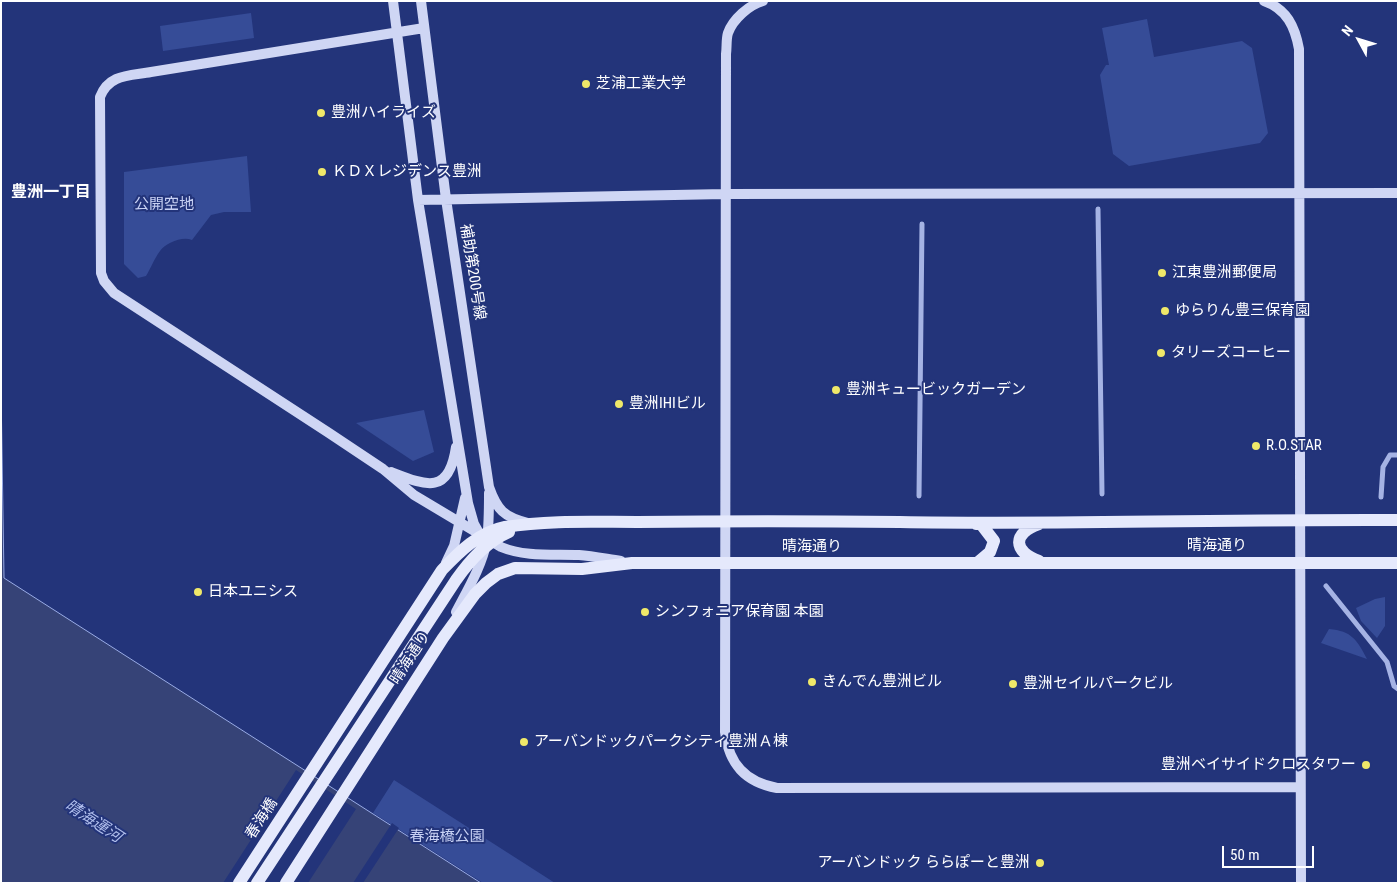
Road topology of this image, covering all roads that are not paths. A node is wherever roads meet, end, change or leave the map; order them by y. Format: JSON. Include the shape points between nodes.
{"nodes":[{"id":1,"x":393,"y":1,"type":"edge"},
{"id":2,"x":421,"y":1,"type":"edge"},
{"id":3,"x":763,"y":1,"type":"edge"},
{"id":4,"x":1264,"y":1,"type":"edge"},
{"id":5,"x":424,"y":28,"type":"junction"},
{"id":6,"x":397,"y":32,"type":"junction"},
{"id":7,"x":1300,"y":193,"type":"junction"},
{"id":8,"x":1398,"y":193,"type":"edge"},
{"id":9,"x":725,"y":194,"type":"junction"},
{"id":10,"x":446,"y":199,"type":"junction"},
{"id":11,"x":418,"y":200,"type":"junction"},
{"id":12,"x":1098,"y":209,"type":"dead end"},
{"id":13,"x":922,"y":224,"type":"dead end"},
{"id":14,"x":457,"y":439,"type":"junction"},
{"id":15,"x":1398,"y":455,"type":"edge"},
{"id":16,"x":383,"y":469,"type":"junction"},
{"id":17,"x":489,"y":487,"type":"junction"},
{"id":18,"x":466,"y":490,"type":"junction"},
{"id":19,"x":1102,"y":494,"type":"dead end"},
{"id":20,"x":919,"y":496,"type":"dead end"},
{"id":21,"x":1381,"y":497,"type":"dead end"},
{"id":22,"x":1300,"y":519,"type":"junction"},
{"id":23,"x":726,"y":520,"type":"junction"},
{"id":24,"x":1398,"y":520,"type":"edge"},
{"id":25,"x":460,"y":523,"type":"junction"},
{"id":26,"x":1043,"y":523,"type":"junction"},
{"id":27,"x":531,"y":524,"type":"junction"},
{"id":28,"x":974,"y":524,"type":"junction"},
{"id":29,"x":486,"y":538,"type":"junction"},
{"id":30,"x":1301,"y":562,"type":"junction"},
{"id":31,"x":632,"y":563,"type":"junction"},
{"id":32,"x":726,"y":563,"type":"junction"},
{"id":33,"x":977,"y":563,"type":"junction"},
{"id":34,"x":1044,"y":563,"type":"junction"},
{"id":35,"x":1398,"y":563,"type":"edge"},
{"id":36,"x":442,"y":570,"type":"junction"},
{"id":37,"x":1326,"y":586,"type":"dead end"},
{"id":38,"x":443,"y":638,"type":"junction"},
{"id":39,"x":1398,"y":689,"type":"edge"},
{"id":40,"x":311,"y":772,"type":"joint"},
{"id":41,"x":1300,"y":787,"type":"junction"},
{"id":42,"x":239,"y":883,"type":"edge"},
{"id":43,"x":257,"y":883,"type":"edge"},
{"id":44,"x":286,"y":883,"type":"edge"},
{"id":45,"x":1301,"y":883,"type":"edge"}],
"edges":[{"from":1,"to":6,"type":"street"},
{"from":2,"to":5,"type":"street","name":"補助第200号線"},
{"from":3,"to":9,"type":"street","via":[[740,15],[728,32]]},
{"from":4,"to":7,"type":"street","via":[[1286,15],[1296,31],[1300,49]]},
{"from":5,"to":6,"type":"street"},
{"from":5,"to":10,"type":"street","name":"補助第200号線"},
{"from":6,"to":11,"type":"street"},
{"from":6,"to":16,"type":"street","via":[[124,76],[104,87],[100,97],[101,273],[108,287]]},
{"from":7,"to":8,"type":"street"},
{"from":7,"to":9,"type":"street"},
{"from":7,"to":22,"type":"street"},
{"from":9,"to":10,"type":"street"},
{"from":9,"to":23,"type":"street"},
{"from":10,"to":11,"type":"street"},
{"from":10,"to":17,"type":"street","name":"補助第200号線"},
{"from":11,"to":14,"type":"street"},
{"from":12,"to":19,"type":"street"},
{"from":13,"to":20,"type":"street"},
{"from":14,"to":16,"type":"street","via":[[450,472],[434,484],[421,483]]},
{"from":14,"to":18,"type":"street"},
{"from":15,"to":21,"type":"street","via":[[1390,455],[1383,468]]},
{"from":16,"to":25,"type":"street","via":[[414,495]]},
{"from":17,"to":27,"type":"street","name":"補助第200号線","via":[[494,502],[505,514]]},
{"from":17,"to":29,"type":"street"},
{"from":18,"to":25,"type":"street"},
{"from":18,"to":29,"type":"street","via":[[472,516]]},
{"from":22,"to":24,"type":"main road","name":"晴海通り"},
{"from":22,"to":26,"type":"main road","name":"晴海通り"},
{"from":22,"to":30,"type":"street"},
{"from":23,"to":27,"type":"main road","name":"晴海通り"},
{"from":23,"to":28,"type":"main road","name":"晴海通り"},
{"from":23,"to":32,"type":"street"},
{"from":25,"to":29,"type":"street"},
{"from":25,"to":36,"type":"street","via":[[454,546]]},
{"from":26,"to":28,"type":"main road","name":"晴海通り"},
{"from":26,"to":34,"type":"main road","via":[[1019,537],[1018,545],[1025,554]]},
{"from":27,"to":29,"type":"main road","name":"晴海通り","via":[[503,527]]},
{"from":28,"to":33,"type":"main road","via":[[982,524],[994,541],[990,552]]},
{"from":29,"to":31,"type":"street","via":[[518,552],[582,555]]},
{"from":29,"to":36,"type":"main road","name":"晴海通り","via":[[469,544]]},
{"from":29,"to":38,"type":"street","via":[[476,573]]},
{"from":29,"to":43,"type":"main road","name":"晴海通り"},
{"from":30,"to":34,"type":"main road","name":"晴海通り"},
{"from":30,"to":35,"type":"main road","name":"晴海通り"},
{"from":30,"to":41,"type":"street"},
{"from":31,"to":32,"type":"main road","name":"晴海通り"},
{"from":31,"to":38,"type":"main road","name":"晴海通り","via":[[582,569],[506,570],[480,588]]},
{"from":32,"to":33,"type":"main road","name":"晴海通り"},
{"from":32,"to":41,"type":"street","via":[[726,741],[738,768],[764,786]]},
{"from":33,"to":34,"type":"main road","name":"晴海通り"},
{"from":36,"to":40,"type":"main road","name":"晴海通り"},
{"from":37,"to":39,"type":"street","via":[[1387,662],[1394,686]]},
{"from":38,"to":44,"type":"main road","name":"晴海通り"},
{"from":40,"to":42,"type":"main road","name":"春海橋"},
{"from":41,"to":45,"type":"street"}]}
